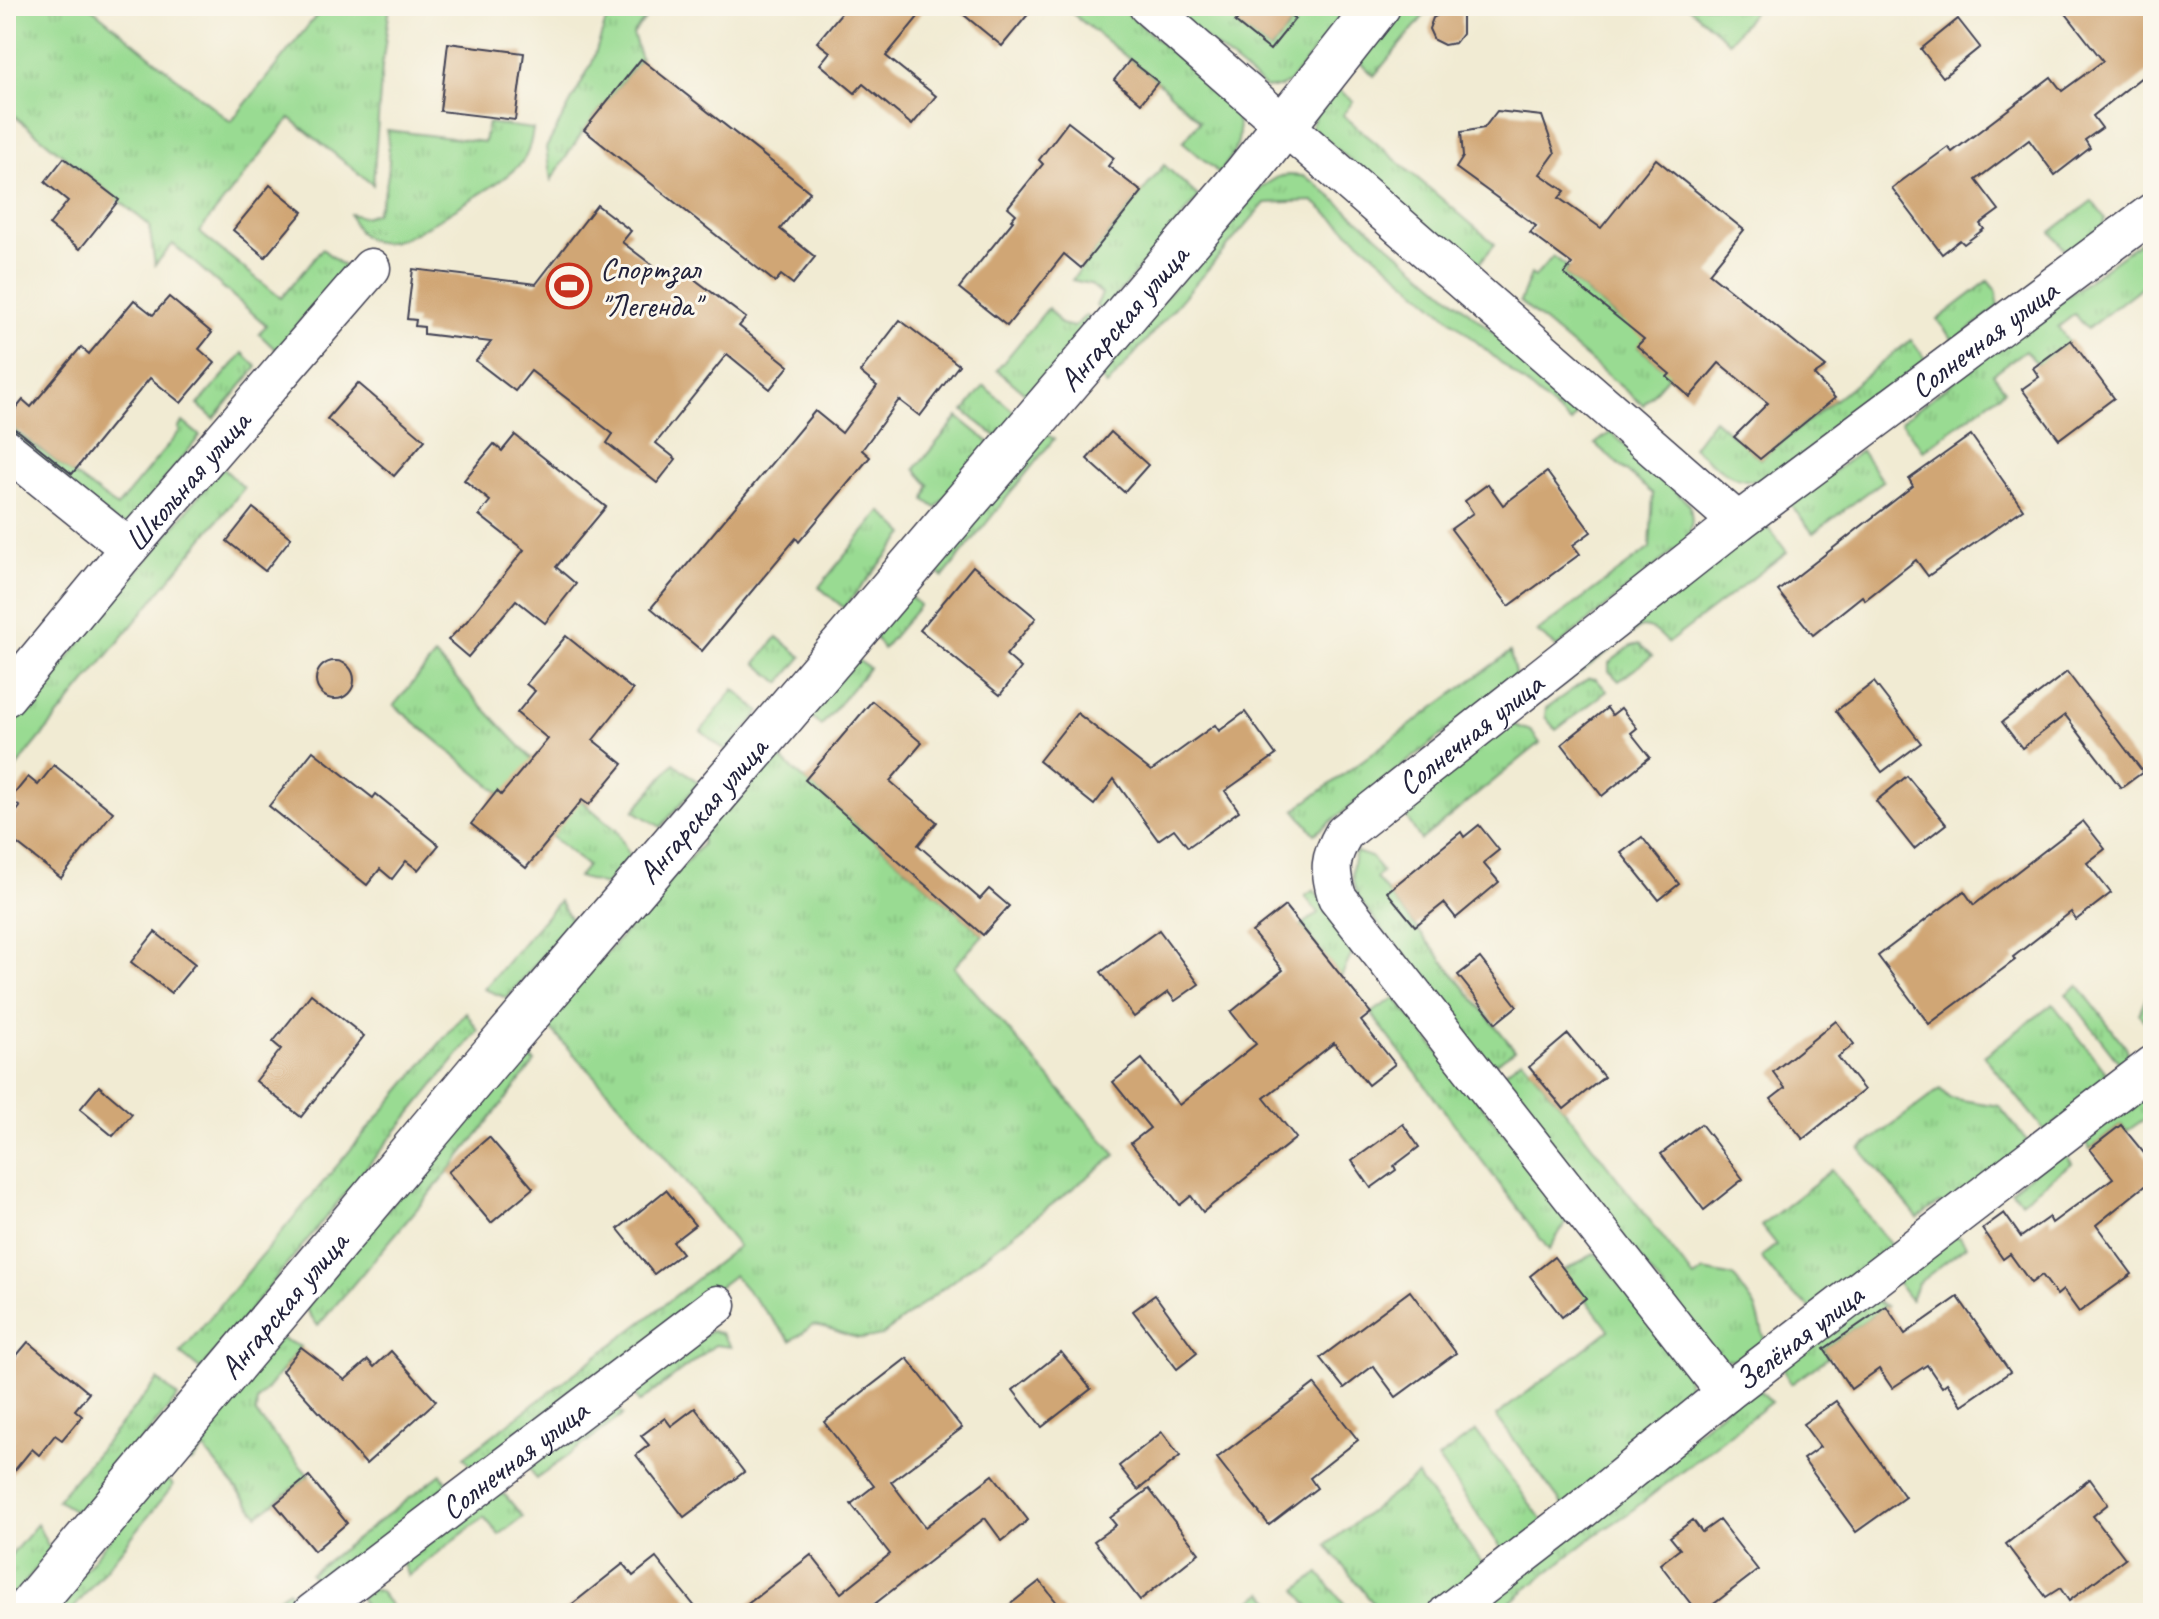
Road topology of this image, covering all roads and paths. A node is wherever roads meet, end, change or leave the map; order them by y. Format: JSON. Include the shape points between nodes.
{"nodes":[{"id":1,"x":1148,"y":6,"type":"edge"},
{"id":2,"x":1378,"y":6,"type":"edge"},
{"id":3,"x":1285,"y":125,"type":"junction"},
{"id":4,"x":2153,"y":212,"type":"edge"},
{"id":5,"x":371,"y":268,"type":"dead end"},
{"id":6,"x":6,"y":449,"type":"edge"},
{"id":7,"x":1738,"y":522,"type":"junction"},
{"id":8,"x":129,"y":548,"type":"junction"},
{"id":9,"x":6,"y":697,"type":"edge"},
{"id":10,"x":2153,"y":1065,"type":"edge"},
{"id":11,"x":717,"y":1305,"type":"dead end"},
{"id":12,"x":1726,"y":1393,"type":"junction"},
{"id":13,"x":25,"y":1613,"type":"edge"},
{"id":14,"x":312,"y":1613,"type":"edge"},
{"id":15,"x":1448,"y":1613,"type":"edge"}],
"edges":[{"from":1,"to":3,"type":"street"},
{"from":2,"to":3,"type":"street","name":"Ангарская улица"},
{"from":3,"to":7,"type":"street"},
{"from":3,"to":13,"type":"street","name":"Ангарская улица"},
{"from":4,"to":7,"type":"street","name":"Солнечная улица"},
{"from":5,"to":8,"type":"street","name":"Школьная улица"},
{"from":6,"to":8,"type":"street"},
{"from":7,"to":12,"type":"street","name":"Солнечная улица","via":[[1344,833],[1332,854],[1330,875],[1337,897]]},
{"from":8,"to":9,"type":"street","name":"Школьная улица"},
{"from":10,"to":12,"type":"street","name":"Зелёная улица"},
{"from":11,"to":14,"type":"street","name":"Солнечная улица"},
{"from":12,"to":15,"type":"street","name":"Зелёная улица"}]}
